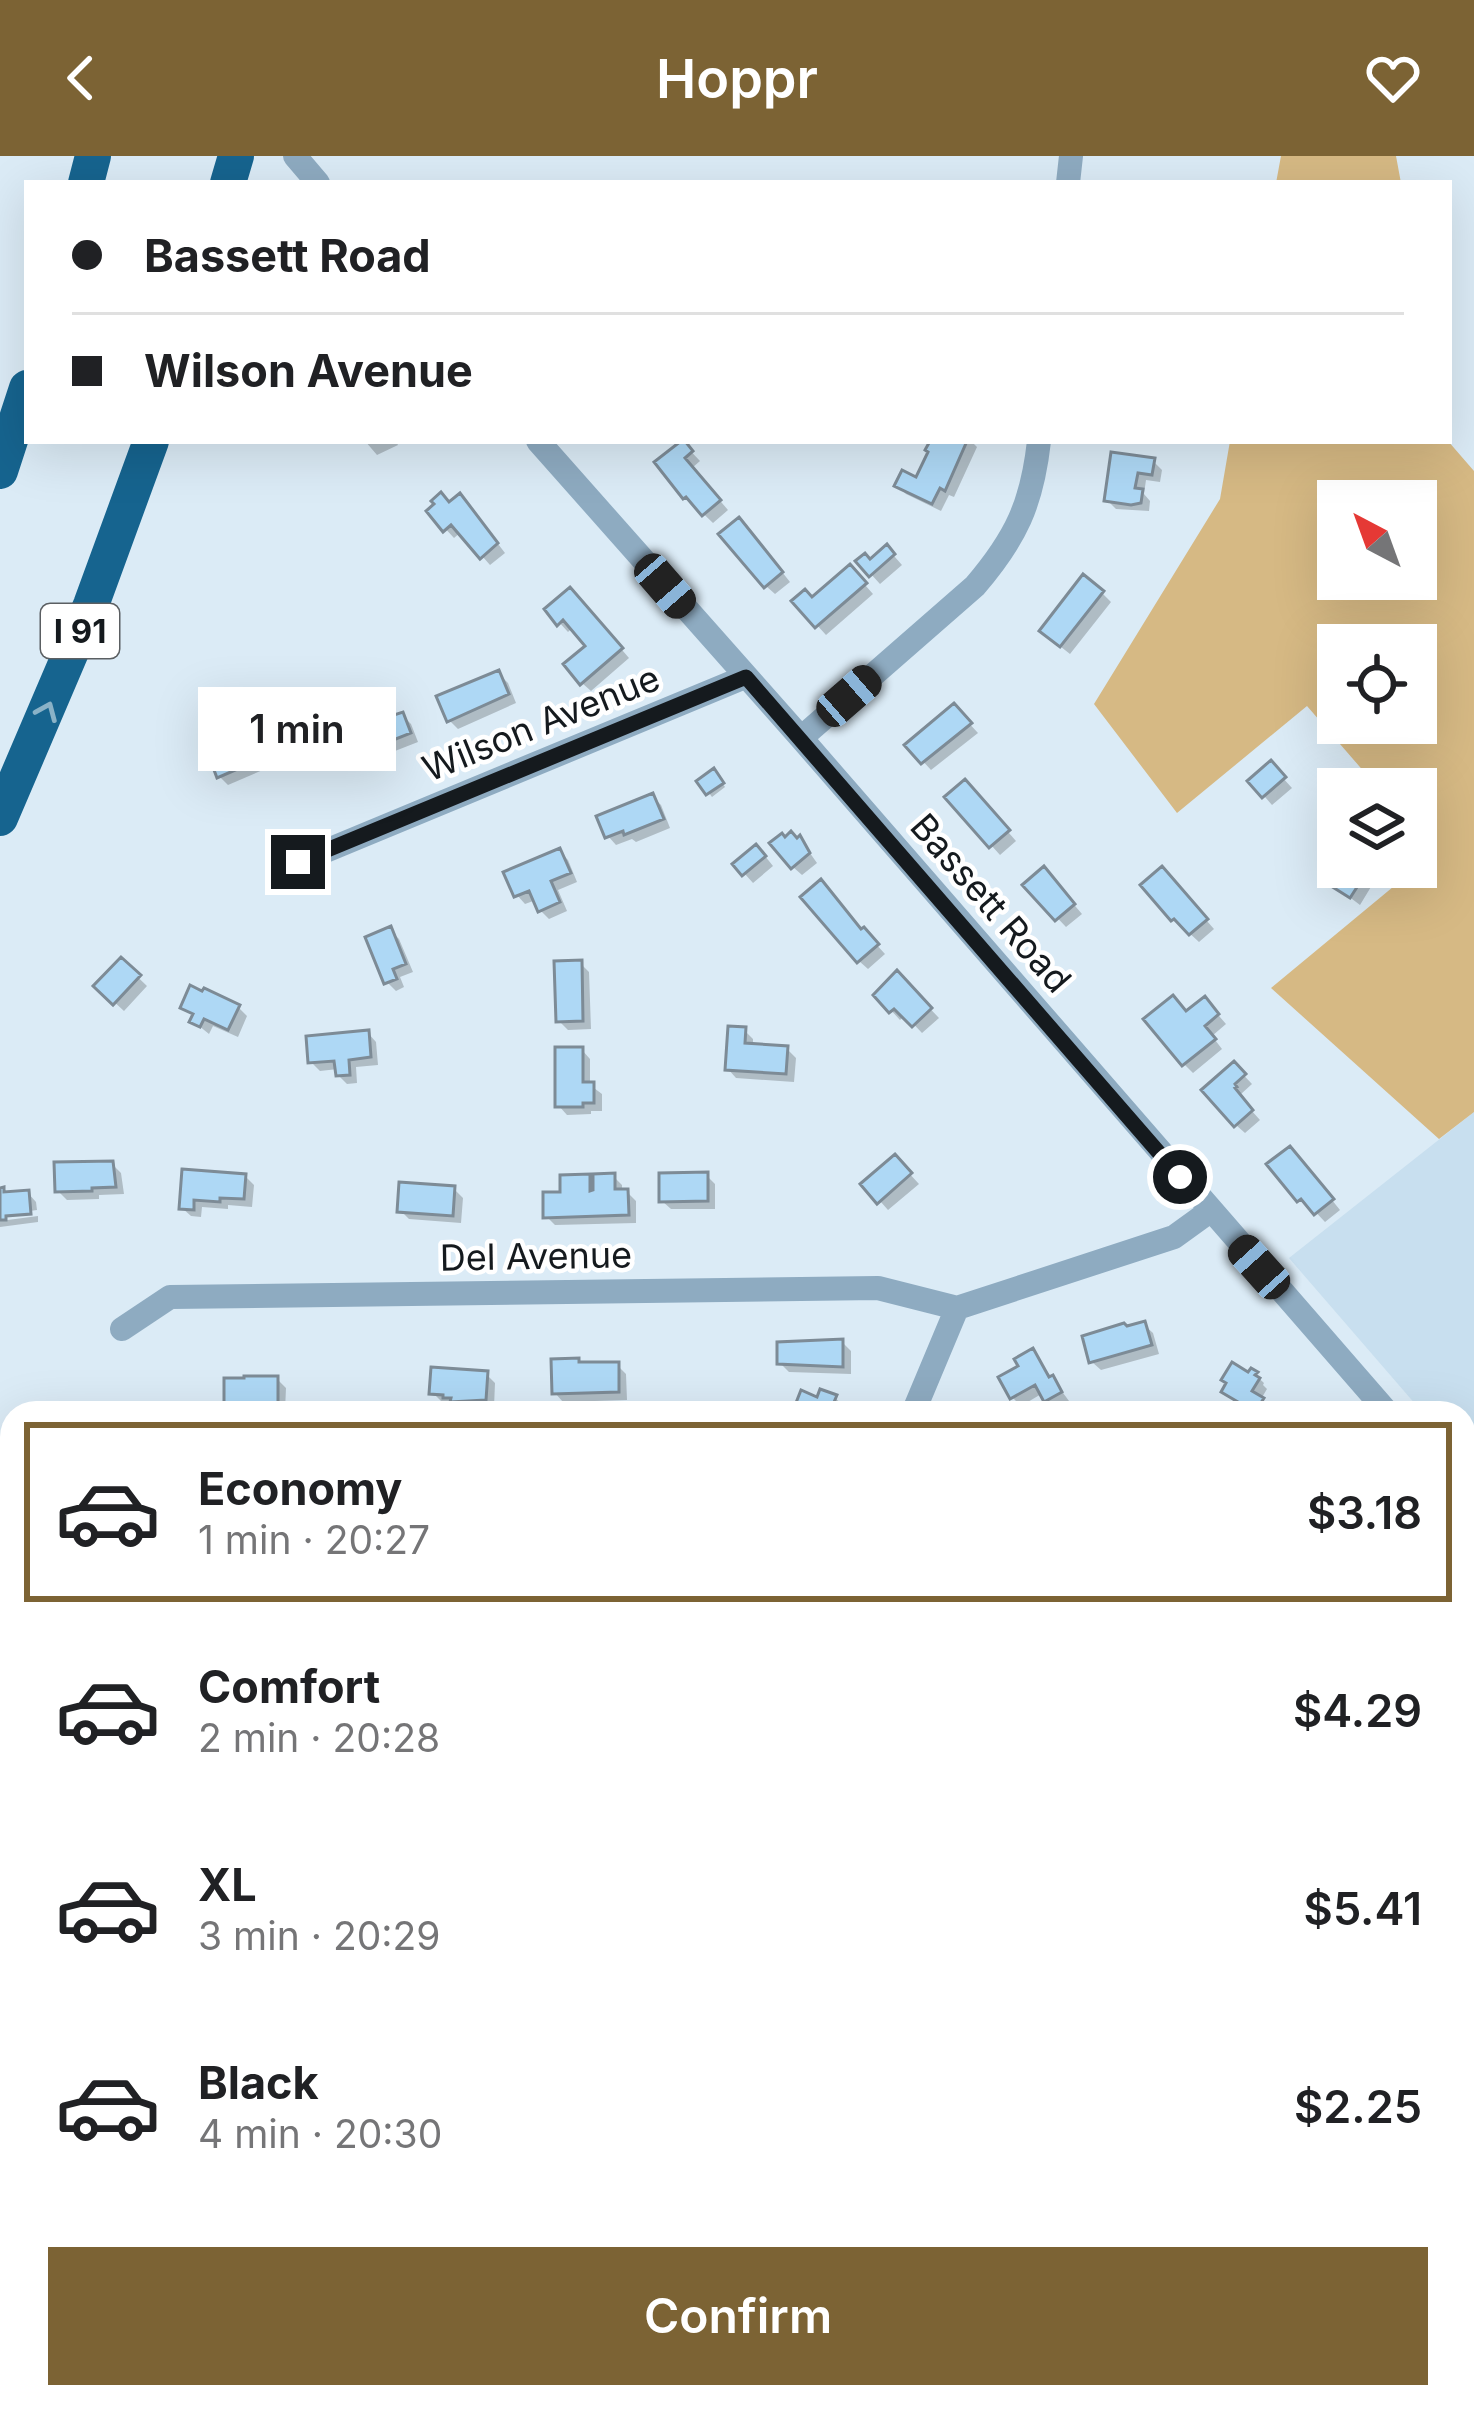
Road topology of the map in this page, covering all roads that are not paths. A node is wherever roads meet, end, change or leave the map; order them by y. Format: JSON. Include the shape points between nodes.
{"nodes":[{"id":1,"x":295,"y":156,"type":"edge"},
{"id":2,"x":315,"y":180,"type":"edge"},
{"id":3,"x":24,"y":397,"type":"edge"},
{"id":4,"x":150,"y":444,"type":"edge"},
{"id":5,"x":541,"y":444,"type":"edge"},
{"id":6,"x":1040,"y":444,"type":"edge"},
{"id":7,"x":0,"y":472,"type":"edge"},
{"id":8,"x":746,"y":677,"type":"junction"},
{"id":9,"x":801,"y":738,"type":"junction"},
{"id":10,"x":0,"y":818,"type":"edge"},
{"id":11,"x":298,"y":862,"type":"dead end"},
{"id":12,"x":1210,"y":1211,"type":"junction"},
{"id":13,"x":957,"y":1309,"type":"junction"},
{"id":14,"x":122,"y":1329,"type":"dead end"},
{"id":15,"x":918,"y":1401,"type":"edge"},
{"id":16,"x":1377,"y":1401,"type":"edge"}],
"edges":[{"from":1,"to":2,"type":"street"},
{"from":3,"to":7,"type":"highway"},
{"from":10,"to":4,"type":"highway","number":"I 91","one_way":true},
{"from":5,"to":8,"type":"street","name":"Bassett Road"},
{"from":6,"to":9,"type":"street","via":[[1022,521],[995,563]]},
{"from":8,"to":9,"type":"street","name":"Bassett Road"},
{"from":8,"to":11,"type":"street","name":"Wilson Avenue"},
{"from":9,"to":12,"type":"street","name":"Bassett Road"},
{"from":12,"to":13,"type":"street","via":[[1174,1237]]},
{"from":12,"to":16,"type":"street","name":"Bassett Road"},
{"from":13,"to":14,"type":"street","name":"Del Avenue","via":[[878,1288],[170,1297]]},
{"from":13,"to":15,"type":"street"}]}
